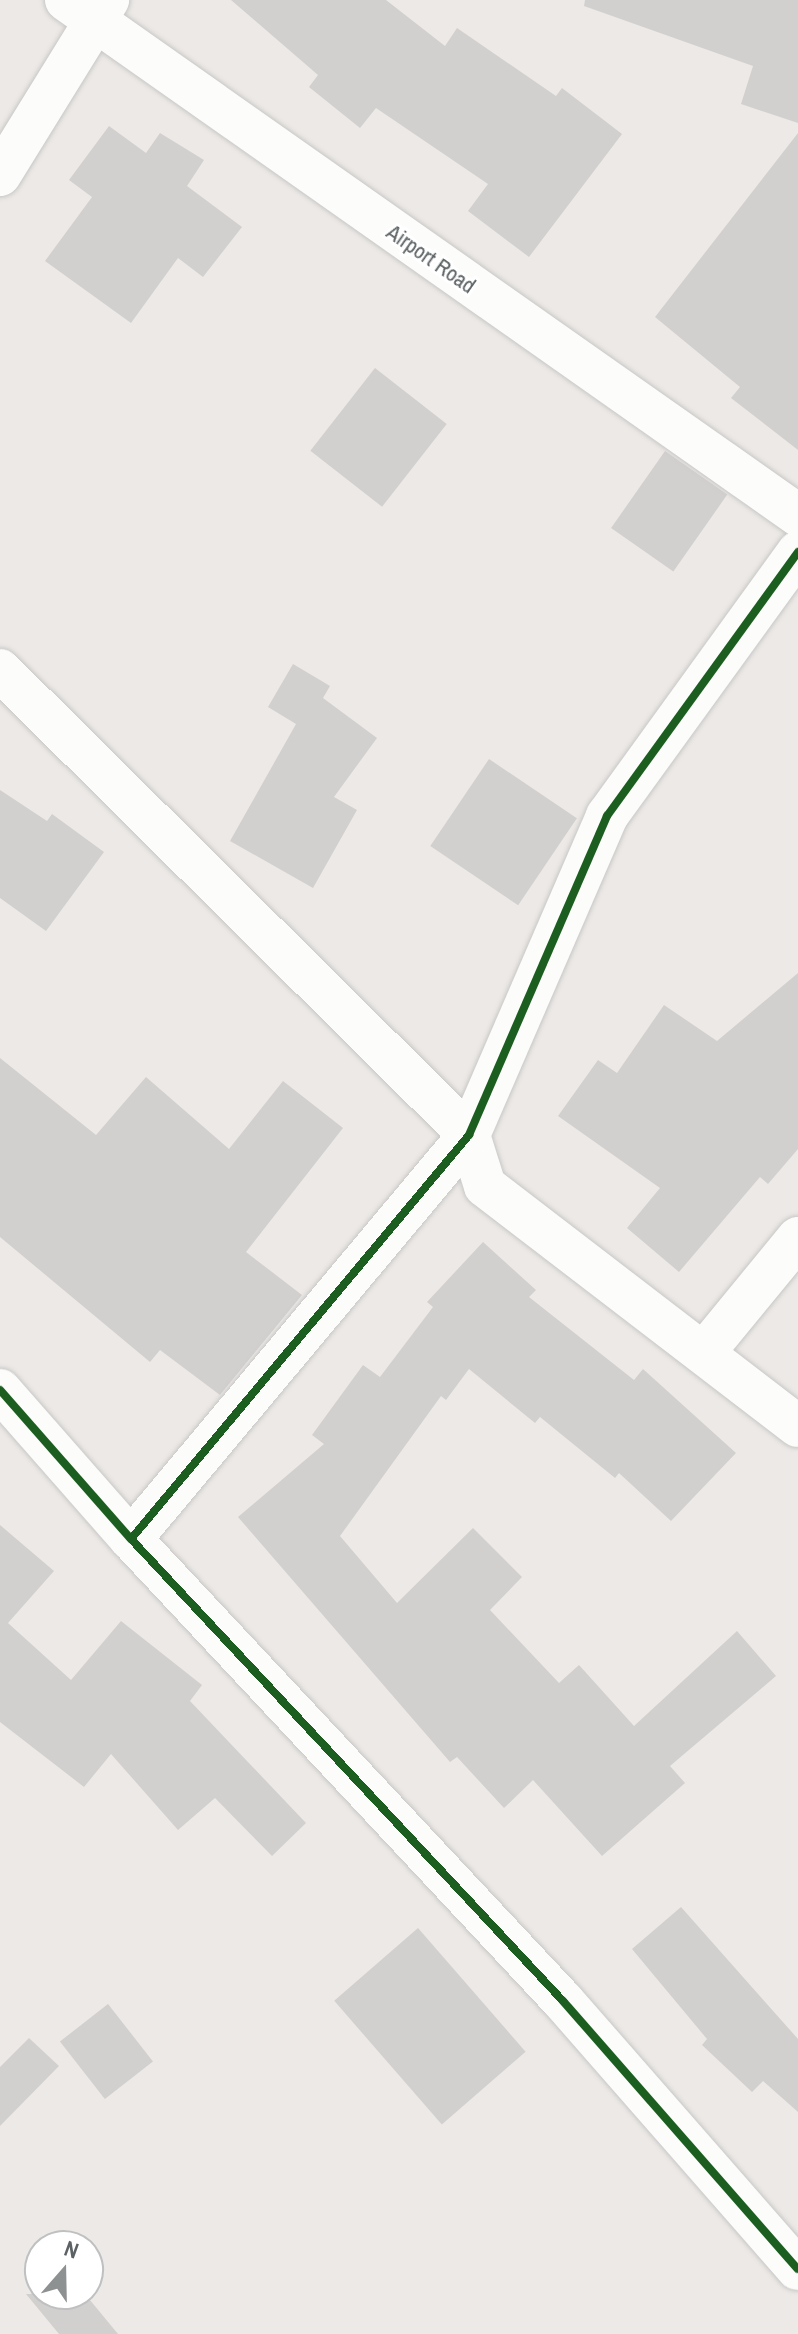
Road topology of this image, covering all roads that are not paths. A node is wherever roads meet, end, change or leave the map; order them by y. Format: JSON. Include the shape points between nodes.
{"nodes":[{"id":1,"x":90,"y":8,"type":"edge"},
{"id":2,"x":0,"y":175,"type":"edge"},
{"id":3,"x":798,"y":515,"type":"edge"},
{"id":4,"x":798,"y":552,"type":"edge"},
{"id":5,"x":0,"y":670,"type":"edge"},
{"id":6,"x":469,"y":1135,"type":"junction"},
{"id":7,"x":798,"y":1238,"type":"edge"},
{"id":8,"x":706,"y":1350,"type":"junction"},
{"id":9,"x":0,"y":1390,"type":"edge"},
{"id":10,"x":798,"y":1426,"type":"edge"},
{"id":11,"x":131,"y":1539,"type":"junction"},
{"id":12,"x":798,"y":2269,"type":"edge"}],
"edges":[{"from":1,"to":2,"type":"street"},
{"from":1,"to":3,"type":"street","name":"Airport Road"},
{"from":4,"to":6,"type":"street","via":[[607,816]]},
{"from":5,"to":6,"type":"street"},
{"from":6,"to":8,"type":"street","via":[[485,1186]]},
{"from":6,"to":11,"type":"street"},
{"from":7,"to":8,"type":"street"},
{"from":8,"to":10,"type":"street"},
{"from":9,"to":11,"type":"street"},
{"from":11,"to":12,"type":"street","via":[[563,2001]]}]}
